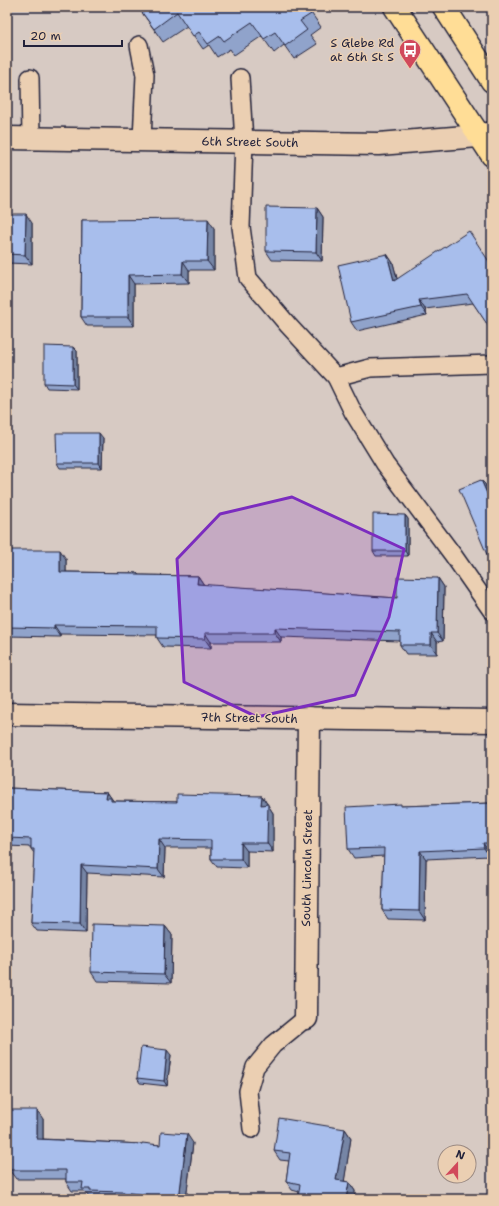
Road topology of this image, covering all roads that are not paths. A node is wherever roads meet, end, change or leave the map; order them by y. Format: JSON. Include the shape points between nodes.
{"nodes":[{"id":1,"x":395,"y":7,"type":"edge"},
{"id":2,"x":444,"y":7,"type":"edge"},
{"id":3,"x":139,"y":45,"type":"dead end"},
{"id":4,"x":30,"y":78,"type":"dead end"},
{"id":5,"x":240,"y":78,"type":"dead end"},
{"id":6,"x":492,"y":81,"type":"edge"},
{"id":7,"x":485,"y":134,"type":"edge"},
{"id":8,"x":7,"y":138,"type":"edge"},
{"id":9,"x":31,"y":138,"type":"junction"},
{"id":10,"x":142,"y":140,"type":"junction"},
{"id":11,"x":244,"y":141,"type":"junction"},
{"id":12,"x":492,"y":155,"type":"edge"},
{"id":13,"x":492,"y":364,"type":"edge"},
{"id":14,"x":336,"y":377,"type":"junction"},
{"id":15,"x":492,"y":611,"type":"edge"},
{"id":16,"x":7,"y":714,"type":"edge"},
{"id":17,"x":309,"y":718,"type":"junction"},
{"id":18,"x":492,"y":721,"type":"edge"},
{"id":19,"x":306,"y":1018,"type":"joint"},
{"id":20,"x":252,"y":1129,"type":"dead end"}],
"edges":[{"from":1,"to":7,"type":"main road"},
{"from":2,"to":6,"type":"main road"},
{"from":3,"to":10,"type":"lane","via":[[145,75]]},
{"from":4,"to":9,"type":"lane"},
{"from":5,"to":11,"type":"lane"},
{"from":7,"to":11,"type":"street","name":"6th Street South","via":[[379,144]]},
{"from":7,"to":12,"type":"main road"},
{"from":8,"to":9,"type":"street","name":"6th Street South"},
{"from":9,"to":10,"type":"street","name":"6th Street South"},
{"from":10,"to":11,"type":"street","name":"6th Street South"},
{"from":11,"to":14,"type":"lane","via":[[241,227],[248,278]]},
{"from":13,"to":14,"type":"lane","via":[[370,368]]},
{"from":14,"to":15,"type":"lane","via":[[353,412],[385,464]]},
{"from":16,"to":17,"type":"street","name":"7th Street South"},
{"from":17,"to":18,"type":"street","name":"7th Street South"},
{"from":17,"to":19,"type":"street","name":"South Lincoln Street"},
{"from":19,"to":20,"type":"lane","via":[[273,1045],[255,1067],[248,1091]]}]}
